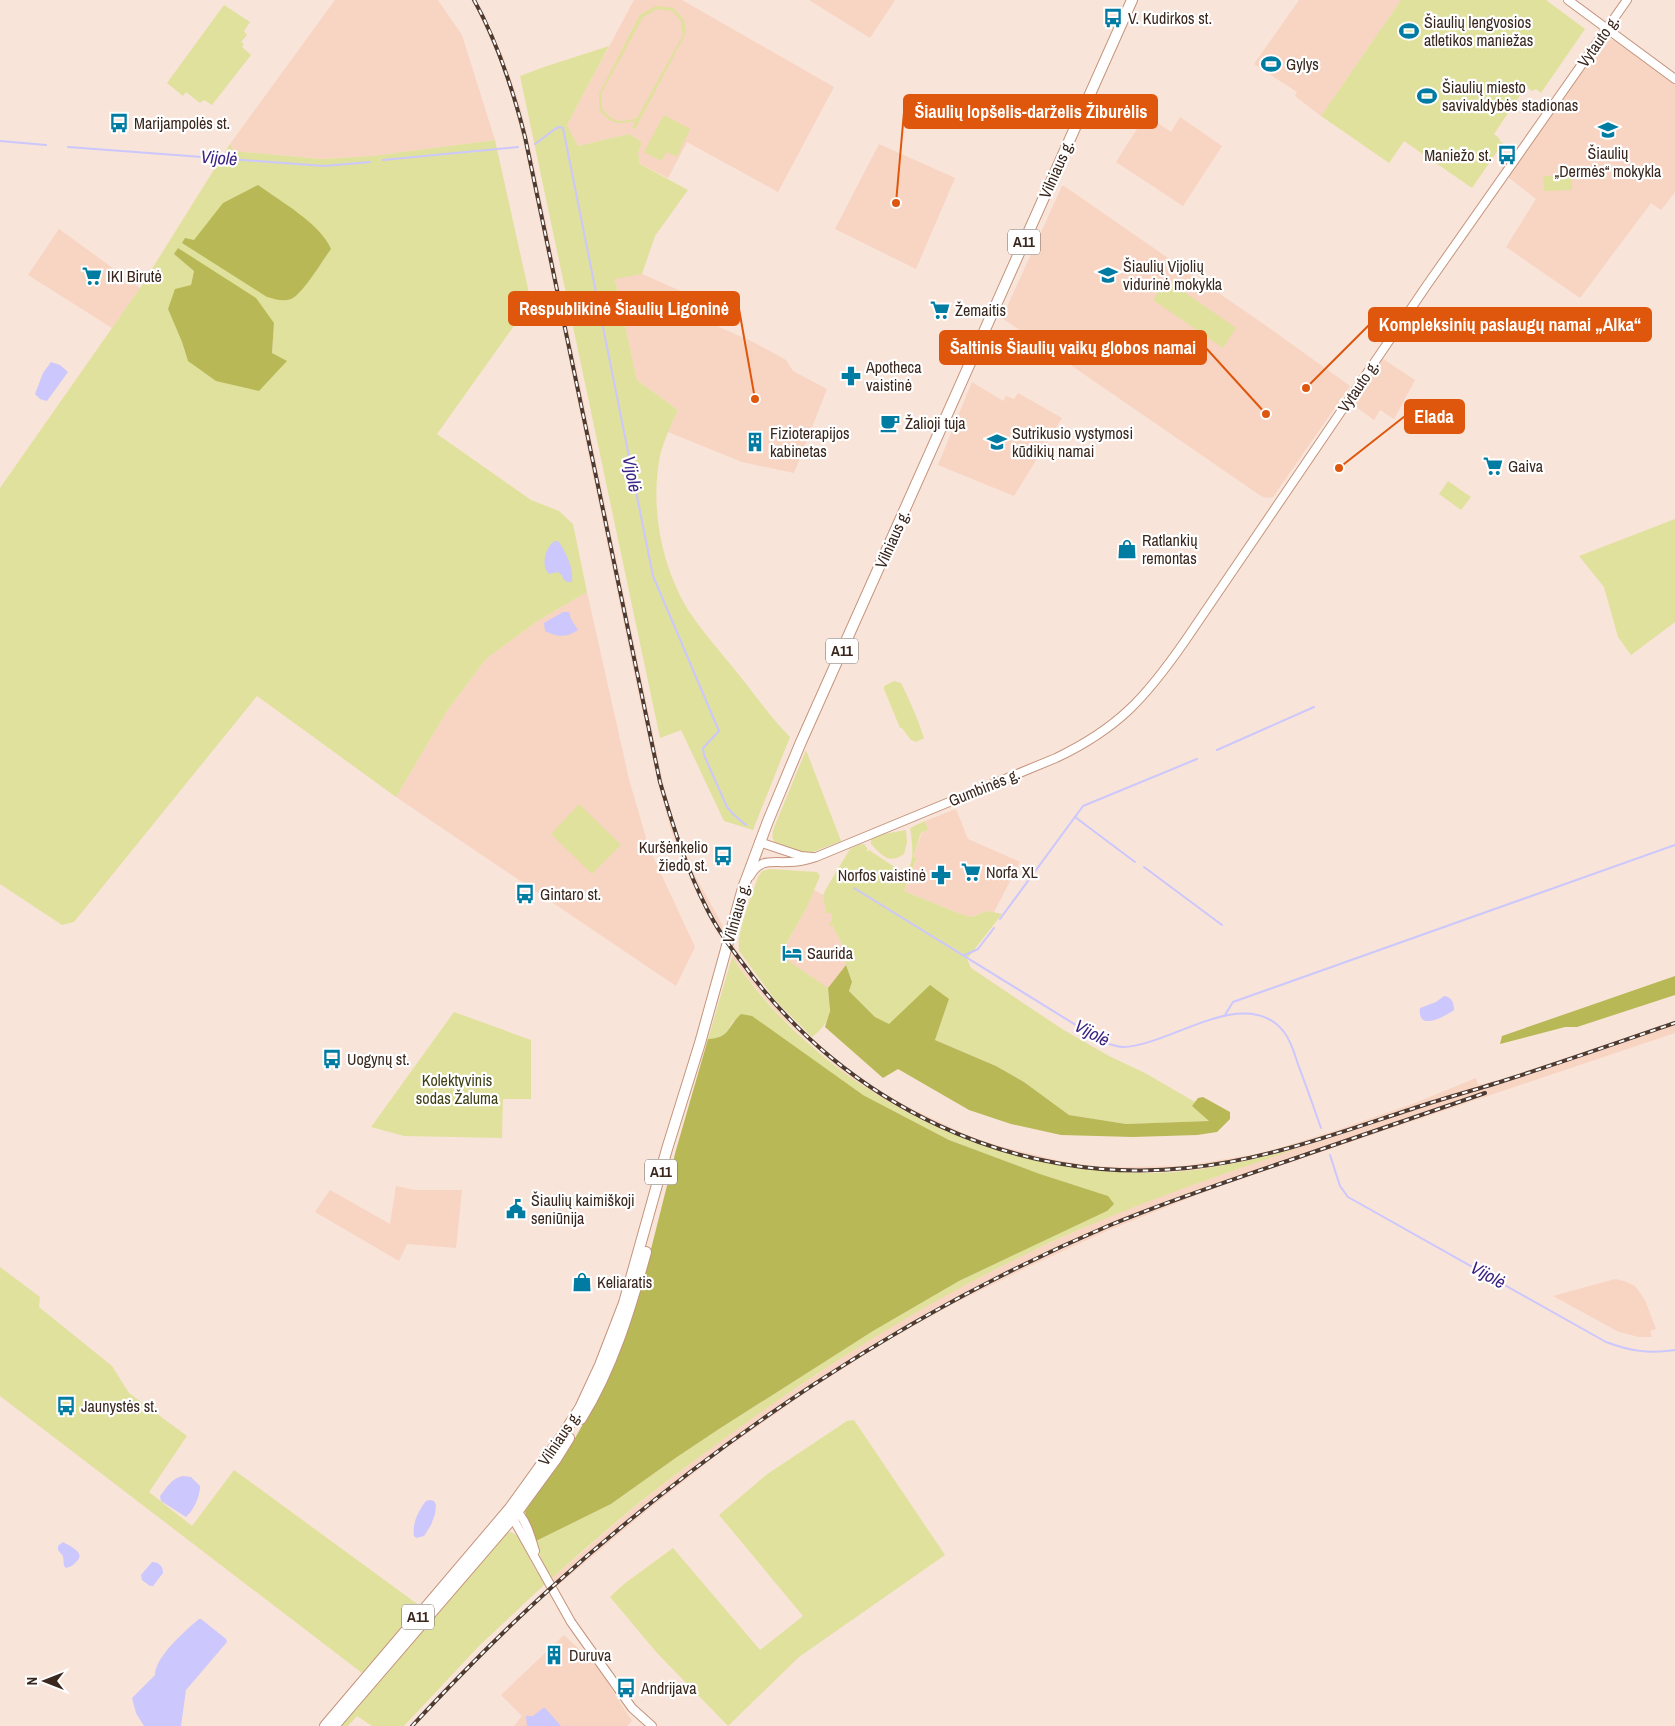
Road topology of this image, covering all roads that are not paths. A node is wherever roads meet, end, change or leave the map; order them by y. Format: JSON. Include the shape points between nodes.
{"nodes":[{"id":1,"x":1132,"y":0,"type":"edge"},
{"id":2,"x":1568,"y":0,"type":"edge"},
{"id":3,"x":1627,"y":0,"type":"edge"},
{"id":4,"x":1607,"y":28,"type":"junction"},
{"id":5,"x":1675,"y":79,"type":"edge"},
{"id":6,"x":1142,"y":699,"type":"joint"},
{"id":7,"x":759,"y":842,"type":"junction"},
{"id":8,"x":816,"y":858,"type":"junction"},
{"id":9,"x":743,"y":888,"type":"junction"},
{"id":10,"x":513,"y":1513,"type":"junction"},
{"id":11,"x":325,"y":1726,"type":"edge"},
{"id":12,"x":334,"y":1726,"type":"edge"},
{"id":13,"x":652,"y":1726,"type":"edge"}],
"edges":[{"from":1,"to":7,"type":"highway","name":"Vilniaus g.","number":"A11"},
{"from":2,"to":4,"type":"main road"},
{"from":3,"to":4,"type":"main road","name":"Vytauto g."},
{"from":4,"to":5,"type":"main road"},
{"from":4,"to":6,"type":"main road","name":"Vytauto g.","via":[[1432,278],[1186,641]]},
{"from":6,"to":8,"type":"main road","name":"Gumbinės g.","via":[[1108,729],[1069,752]]},
{"from":7,"to":8,"type":"main road"},
{"from":7,"to":9,"type":"highway","name":"Vilniaus g.","number":"A11"},
{"from":8,"to":9,"type":"main road","name":"Gumbinės g.","via":[[761,864],[754,869]]},
{"from":9,"to":10,"type":"highway","name":"Vilniaus g.","number":"A11","via":[[624,1303],[580,1408]]},
{"from":10,"to":11,"type":"highway","name":"Vilniaus g.","number":"A11"},
{"from":10,"to":12,"type":"highway","name":"Vilniaus g.","number":"A11"},
{"from":10,"to":13,"type":"main road","via":[[524,1524],[542,1571],[572,1622],[632,1708]]}]}
